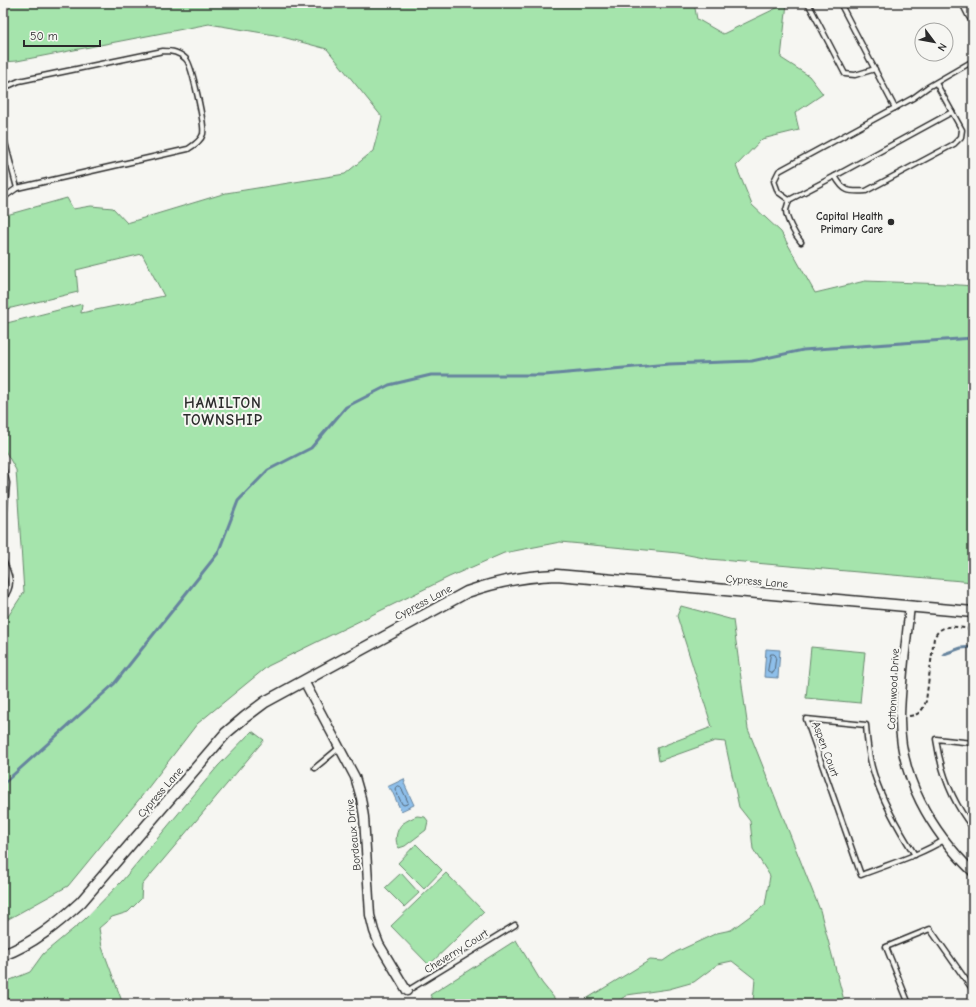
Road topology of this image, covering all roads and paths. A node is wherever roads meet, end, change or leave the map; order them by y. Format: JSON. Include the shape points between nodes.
{"nodes":[{"id":1,"x":808,"y":3,"type":"edge"},
{"id":2,"x":840,"y":3,"type":"edge"},
{"id":3,"x":967,"y":3,"type":"edge"},
{"id":4,"x":973,"y":15,"type":"edge"},
{"id":5,"x":973,"y":61,"type":"edge"},
{"id":6,"x":875,"y":69,"type":"junction"},
{"id":7,"x":936,"y":83,"type":"junction"},
{"id":8,"x":3,"y":91,"type":"edge"},
{"id":9,"x":895,"y":108,"type":"junction"},
{"id":10,"x":952,"y":112,"type":"junction"},
{"id":11,"x":3,"y":135,"type":"edge"},
{"id":12,"x":834,"y":176,"type":"junction"},
{"id":13,"x":16,"y":188,"type":"junction"},
{"id":14,"x":3,"y":198,"type":"edge"},
{"id":15,"x":789,"y":200,"type":"junction"},
{"id":16,"x":801,"y":242,"type":"dead end"},
{"id":17,"x":3,"y":467,"type":"edge"},
{"id":18,"x":3,"y":528,"type":"edge"},
{"id":19,"x":3,"y":560,"type":"edge"},
{"id":20,"x":3,"y":599,"type":"edge"},
{"id":21,"x":910,"y":606,"type":"junction"},
{"id":22,"x":973,"y":612,"type":"edge"},
{"id":23,"x":973,"y":629,"type":"edge"},
{"id":24,"x":304,"y":681,"type":"junction"},
{"id":25,"x":900,"y":717,"type":"junction"},
{"id":26,"x":973,"y":743,"type":"edge"},
{"id":27,"x":340,"y":748,"type":"junction"},
{"id":28,"x":315,"y":768,"type":"dead end"},
{"id":29,"x":973,"y":828,"type":"edge"},
{"id":30,"x":944,"y":840,"type":"junction"},
{"id":31,"x":915,"y":855,"type":"junction"},
{"id":32,"x":972,"y":869,"type":"edge"},
{"id":33,"x":515,"y":925,"type":"dead end"},
{"id":34,"x":3,"y":955,"type":"edge"},
{"id":35,"x":973,"y":990,"type":"edge"},
{"id":36,"x":407,"y":991,"type":"joint"},
{"id":37,"x":909,"y":1004,"type":"edge"}],
"edges":[{"from":1,"to":6,"type":"lane","via":[[845,74],[855,75]]},
{"from":2,"to":6,"type":"lane"},
{"from":3,"to":4,"type":"main road"},
{"from":5,"to":7,"type":"lane"},
{"from":6,"to":9,"type":"lane"},
{"from":7,"to":9,"type":"lane"},
{"from":7,"to":10,"type":"lane"},
{"from":8,"to":13,"type":"lane","via":[[20,81],[172,51],[181,54],[191,69],[204,124],[203,134],[198,142],[188,149]]},
{"from":9,"to":15,"type":"lane","via":[[779,171],[774,181],[778,192]]},
{"from":10,"to":12,"type":"lane"},
{"from":10,"to":12,"type":"lane","via":[[962,130],[961,136],[954,144],[866,191],[851,192],[842,188]]},
{"from":11,"to":13,"type":"lane"},
{"from":12,"to":15,"type":"lane"},
{"from":13,"to":14,"type":"lane"},
{"from":15,"to":16,"type":"lane","via":[[786,211],[796,237]]},
{"from":17,"to":18,"type":"lane","via":[[7,483]]},
{"from":19,"to":20,"type":"lane","via":[[10,577],[10,586]]},
{"from":21,"to":22,"type":"street","name":"Cypress Lane"},
{"from":21,"to":24,"type":"street","name":"Cypress Lane","via":[[557,575],[513,578],[467,592]]},
{"from":21,"to":25,"type":"street","name":"Cottonwood Drive"},
{"from":23,"to":25,"type":"path","via":[[940,628],[934,638],[923,709],[919,714]]},
{"from":24,"to":27,"type":"street","name":"Bordeaux Drive"},
{"from":24,"to":34,"type":"street","name":"Cypress Lane","via":[[265,702],[226,733],[81,902],[42,934],[24,946]]},
{"from":25,"to":30,"type":"street","name":"Cottonwood Drive","via":[[902,741],[913,786],[921,804]]},
{"from":26,"to":29,"type":"lane","via":[[936,739],[939,759],[949,789],[956,805]]},
{"from":27,"to":28,"type":"lane"},
{"from":27,"to":36,"type":"street","name":"Bordeaux Drive","via":[[355,777],[361,798],[370,914],[374,931]]},
{"from":30,"to":31,"type":"lane","name":"Aspen Court"},
{"from":30,"to":32,"type":"street","name":"Cottonwood Drive"},
{"from":31,"to":31,"type":"lane","name":"Aspen Court","via":[[861,875],[806,719],[866,725],[879,789]]},
{"from":33,"to":36,"type":"lane","name":"Cheverny Court"},
{"from":35,"to":37,"type":"lane","via":[[930,929],[886,947]]}]}
